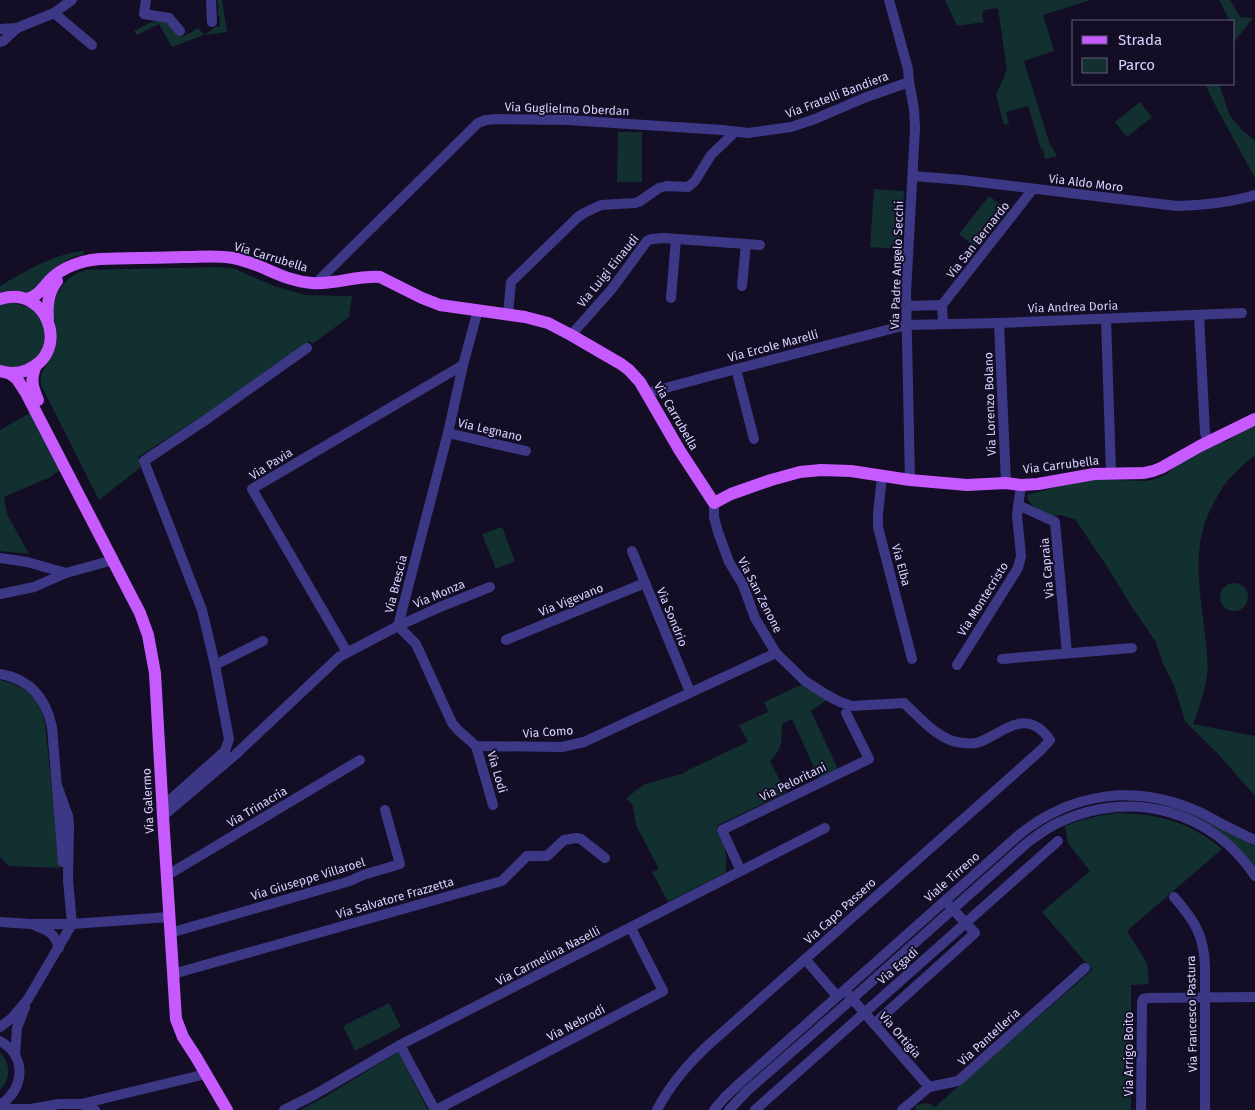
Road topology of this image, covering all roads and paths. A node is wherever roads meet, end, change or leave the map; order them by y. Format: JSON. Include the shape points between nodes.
{"nodes":[{"id":1,"x":72,"y":0,"type":"edge"},
{"id":2,"x":146,"y":0,"type":"edge"},
{"id":3,"x":211,"y":0,"type":"edge"},
{"id":4,"x":889,"y":0,"type":"edge"},
{"id":5,"x":54,"y":13,"type":"junction"},
{"id":6,"x":212,"y":22,"type":"dead end"},
{"id":7,"x":17,"y":28,"type":"junction"},
{"id":8,"x":0,"y":29,"type":"edge"},
{"id":9,"x":180,"y":31,"type":"dead end"},
{"id":10,"x":0,"y":42,"type":"edge"},
{"id":11,"x":92,"y":45,"type":"dead end"},
{"id":12,"x":909,"y":82,"type":"junction"},
{"id":13,"x":735,"y":132,"type":"junction"},
{"id":14,"x":913,"y":176,"type":"junction"},
{"id":15,"x":1033,"y":189,"type":"junction"},
{"id":16,"x":1255,"y":195,"type":"edge"},
{"id":17,"x":676,"y":239,"type":"junction"},
{"id":18,"x":746,"y":244,"type":"junction"},
{"id":19,"x":760,"y":245,"type":"dead end"},
{"id":20,"x":66,"y":269,"type":"junction"},
{"id":21,"x":315,"y":284,"type":"junction"},
{"id":22,"x":742,"y":286,"type":"dead end"},
{"id":23,"x":671,"y":298,"type":"dead end"},
{"id":24,"x":0,"y":299,"type":"edge"},
{"id":25,"x":27,"y":300,"type":"junction"},
{"id":26,"x":942,"y":305,"type":"junction"},
{"id":27,"x":906,"y":306,"type":"junction"},
{"id":28,"x":478,"y":310,"type":"junction"},
{"id":29,"x":1242,"y":312,"type":"dead end"},
{"id":30,"x":508,"y":314,"type":"junction"},
{"id":31,"x":1199,"y":314,"type":"junction"},
{"id":32,"x":48,"y":319,"type":"junction"},
{"id":33,"x":1106,"y":319,"type":"junction"},
{"id":34,"x":943,"y":323,"type":"junction"},
{"id":35,"x":999,"y":323,"type":"junction"},
{"id":36,"x":906,"y":324,"type":"junction"},
{"id":37,"x":571,"y":334,"type":"junction"},
{"id":38,"x":307,"y":348,"type":"dead end"},
{"id":39,"x":36,"y":365,"type":"junction"},
{"id":40,"x":463,"y":365,"type":"junction"},
{"id":41,"x":736,"y":368,"type":"junction"},
{"id":42,"x":5,"y":372,"type":"edge"},
{"id":43,"x":647,"y":393,"type":"junction"},
{"id":44,"x":1255,"y":419,"type":"edge"},
{"id":45,"x":448,"y":433,"type":"junction"},
{"id":46,"x":754,"y":439,"type":"dead end"},
{"id":47,"x":1209,"y":442,"type":"junction"},
{"id":48,"x":526,"y":452,"type":"dead end"},
{"id":49,"x":1111,"y":473,"type":"junction"},
{"id":50,"x":882,"y":476,"type":"junction"},
{"id":51,"x":910,"y":480,"type":"junction"},
{"id":52,"x":1006,"y":483,"type":"junction"},
{"id":53,"x":1021,"y":485,"type":"junction"},
{"id":54,"x":79,"y":494,"type":"junction"},
{"id":55,"x":714,"y":503,"type":"junction"},
{"id":56,"x":1018,"y":505,"type":"junction"},
{"id":57,"x":632,"y":551,"type":"dead end"},
{"id":58,"x":0,"y":558,"type":"edge"},
{"id":59,"x":113,"y":560,"type":"junction"},
{"id":60,"x":66,"y":573,"type":"junction"},
{"id":61,"x":645,"y":583,"type":"junction"},
{"id":62,"x":490,"y":587,"type":"dead end"},
{"id":63,"x":0,"y":594,"type":"edge"},
{"id":64,"x":398,"y":626,"type":"junction"},
{"id":65,"x":506,"y":640,"type":"dead end"},
{"id":66,"x":263,"y":641,"type":"dead end"},
{"id":67,"x":1132,"y":648,"type":"dead end"},
{"id":68,"x":347,"y":652,"type":"junction"},
{"id":69,"x":776,"y":653,"type":"junction"},
{"id":70,"x":1067,"y":653,"type":"junction"},
{"id":71,"x":912,"y":659,"type":"dead end"},
{"id":72,"x":1002,"y":659,"type":"dead end"},
{"id":73,"x":215,"y":665,"type":"junction"},
{"id":74,"x":957,"y":665,"type":"dead end"},
{"id":75,"x":0,"y":674,"type":"edge"},
{"id":76,"x":690,"y":692,"type":"junction"},
{"id":77,"x":846,"y":713,"type":"dead end"},
{"id":78,"x":1050,"y":740,"type":"joint"},
{"id":79,"x":476,"y":746,"type":"junction"},
{"id":80,"x":360,"y":760,"type":"dead end"},
{"id":81,"x":1166,"y":800,"type":"junction"},
{"id":82,"x":493,"y":805,"type":"dead end"},
{"id":83,"x":385,"y":810,"type":"dead end"},
{"id":84,"x":1164,"y":811,"type":"junction"},
{"id":85,"x":162,"y":812,"type":"junction"},
{"id":86,"x":825,"y":828,"type":"dead end"},
{"id":87,"x":1255,"y":840,"type":"edge"},
{"id":88,"x":1058,"y":841,"type":"dead end"},
{"id":89,"x":605,"y":858,"type":"dead end"},
{"id":90,"x":741,"y":871,"type":"junction"},
{"id":91,"x":166,"y":876,"type":"junction"},
{"id":92,"x":1255,"y":876,"type":"edge"},
{"id":93,"x":1174,"y":897,"type":"dead end"},
{"id":94,"x":945,"y":900,"type":"junction"},
{"id":95,"x":953,"y":909,"type":"junction"},
{"id":96,"x":169,"y":917,"type":"junction"},
{"id":97,"x":0,"y":922,"type":"edge"},
{"id":98,"x":30,"y":924,"type":"junction"},
{"id":99,"x":72,"y":924,"type":"junction"},
{"id":100,"x":966,"y":924,"type":"junction"},
{"id":101,"x":631,"y":928,"type":"junction"},
{"id":102,"x":46,"y":930,"type":"junction"},
{"id":103,"x":170,"y":933,"type":"junction"},
{"id":104,"x":66,"y":935,"type":"junction"},
{"id":105,"x":59,"y":948,"type":"junction"},
{"id":106,"x":805,"y":959,"type":"junction"},
{"id":107,"x":1085,"y":968,"type":"dead end"},
{"id":108,"x":173,"y":974,"type":"junction"},
{"id":109,"x":841,"y":993,"type":"junction"},
{"id":110,"x":1205,"y":997,"type":"junction"},
{"id":111,"x":1255,"y":997,"type":"edge"},
{"id":112,"x":28,"y":999,"type":"junction"},
{"id":113,"x":852,"y":999,"type":"junction"},
{"id":114,"x":864,"y":1012,"type":"junction"},
{"id":115,"x":874,"y":1024,"type":"junction"},
{"id":116,"x":0,"y":1027,"type":"edge"},
{"id":117,"x":0,"y":1041,"type":"edge"},
{"id":118,"x":400,"y":1045,"type":"junction"},
{"id":119,"x":15,"y":1055,"type":"junction"},
{"id":120,"x":206,"y":1074,"type":"junction"},
{"id":121,"x":929,"y":1086,"type":"junction"},
{"id":122,"x":743,"y":1087,"type":"junction"},
{"id":123,"x":2,"y":1104,"type":"edge"},
{"id":124,"x":81,"y":1104,"type":"junction"},
{"id":125,"x":14,"y":1109,"type":"edge"},
{"id":126,"x":224,"y":1109,"type":"edge"},
{"id":127,"x":95,"y":1110,"type":"edge"},
{"id":128,"x":284,"y":1110,"type":"edge"},
{"id":129,"x":436,"y":1110,"type":"edge"},
{"id":130,"x":657,"y":1110,"type":"edge"},
{"id":131,"x":714,"y":1110,"type":"edge"},
{"id":132,"x":729,"y":1110,"type":"edge"},
{"id":133,"x":755,"y":1110,"type":"edge"},
{"id":134,"x":902,"y":1110,"type":"edge"},
{"id":135,"x":1141,"y":1110,"type":"edge"},
{"id":136,"x":1205,"y":1110,"type":"edge"}],
"edges":[{"from":1,"to":5,"type":"street"},
{"from":2,"to":9,"type":"street","via":[[144,14],[169,18]]},
{"from":3,"to":6,"type":"street"},
{"from":4,"to":12,"type":"street","name":"Via Fratelli Bandiera"},
{"from":5,"to":7,"type":"street"},
{"from":5,"to":11,"type":"street"},
{"from":7,"to":8,"type":"street"},
{"from":7,"to":10,"type":"street"},
{"from":12,"to":13,"type":"street","name":"Via Fratelli Bandiera","via":[[790,127]]},
{"from":12,"to":14,"type":"street","name":"Via Padre Angelo Secchi","via":[[915,128]]},
{"from":13,"to":21,"type":"street","name":"Via Guglielmo Oberdan","via":[[568,120],[486,120],[478,123]]},
{"from":13,"to":30,"type":"street","via":[[711,155],[688,187],[659,188],[635,203],[601,205],[578,217],[511,282]]},
{"from":14,"to":15,"type":"street","name":"Via Aldo Moro"},
{"from":14,"to":27,"type":"street","name":"Via Padre Angelo Secchi"},
{"from":15,"to":16,"type":"street","name":"Via Aldo Moro","via":[[1177,206],[1219,203]]},
{"from":15,"to":26,"type":"street","name":"Via San Bernardo"},
{"from":17,"to":18,"type":"street","name":"Via Luigi Einaudi"},
{"from":17,"to":23,"type":"street"},
{"from":17,"to":37,"type":"street","name":"Via Luigi Einaudi","via":[[647,241],[611,290]]},
{"from":18,"to":19,"type":"street","name":"Via Luigi Einaudi"},
{"from":18,"to":22,"type":"street"},
{"from":20,"to":21,"type":"main road","name":"Via Carrubella","via":[[84,261],[100,259],[218,257],[241,260],[288,279]]},
{"from":20,"to":25,"type":"main road","name":"Via Carrubella"},
{"from":20,"to":32,"type":"main road","via":[[50,294]]},
{"from":21,"to":28,"type":"main road","name":"Via Carrubella","via":[[380,277],[433,303]]},
{"from":24,"to":25,"type":"main road","via":[[15,297]]},
{"from":25,"to":32,"type":"main road","via":[[37,305]]},
{"from":26,"to":27,"type":"street"},
{"from":26,"to":34,"type":"street"},
{"from":27,"to":36,"type":"street","name":"Via Padre Angelo Secchi"},
{"from":28,"to":30,"type":"main road","name":"Via Carrubella"},
{"from":28,"to":40,"type":"street","name":"Via Brescia"},
{"from":29,"to":31,"type":"street","name":"Via Andrea Doria"},
{"from":30,"to":37,"type":"main road","name":"Via Carrubella","via":[[539,320]]},
{"from":31,"to":33,"type":"street","name":"Via Andrea Doria"},
{"from":31,"to":47,"type":"street","via":[[1205,433]]},
{"from":32,"to":39,"type":"main road","via":[[50,341],[46,354]]},
{"from":33,"to":35,"type":"street","name":"Via Andrea Doria"},
{"from":33,"to":49,"type":"street"},
{"from":34,"to":35,"type":"street","name":"Via Andrea Doria"},
{"from":34,"to":36,"type":"street","name":"Via Andrea Doria"},
{"from":35,"to":52,"type":"street","name":"Via Lorenzo Bolano"},
{"from":36,"to":41,"type":"street","name":"Via Ercole Marelli"},
{"from":36,"to":51,"type":"street","name":"Via Padre Angelo Secchi"},
{"from":37,"to":43,"type":"main road","name":"Via Carrubella","via":[[629,370]]},
{"from":38,"to":73,"type":"street","via":[[144,461],[202,610]]},
{"from":39,"to":42,"type":"main road","via":[[23,371]]},
{"from":39,"to":54,"type":"main road","via":[[32,378],[34,390]]},
{"from":40,"to":45,"type":"street","name":"Via Brescia"},
{"from":40,"to":68,"type":"street","name":"Via Pavia","via":[[252,489]]},
{"from":41,"to":43,"type":"street","name":"Via Ercole Marelli"},
{"from":41,"to":46,"type":"street"},
{"from":42,"to":54,"type":"main road","via":[[22,385]]},
{"from":43,"to":55,"type":"main road","name":"Via Carrubella"},
{"from":44,"to":47,"type":"main road","name":"Via Carrubella"},
{"from":45,"to":48,"type":"street","name":"Via Legnano"},
{"from":45,"to":64,"type":"street","name":"Via Brescia"},
{"from":47,"to":49,"type":"main road","name":"Via Carrubella","via":[[1154,471],[1144,474]]},
{"from":49,"to":53,"type":"main road","name":"Via Carrubella"},
{"from":50,"to":51,"type":"main road","name":"Via Carrubella"},
{"from":50,"to":55,"type":"main road","name":"Via Carrubella","via":[[837,470],[800,472],[731,494]]},
{"from":50,"to":71,"type":"street","name":"Via Elba","via":[[878,527]]},
{"from":51,"to":52,"type":"main road","name":"Via Carrubella","via":[[967,486]]},
{"from":52,"to":53,"type":"main road","name":"Via Carrubella"},
{"from":53,"to":56,"type":"street","name":"Via Montecristo"},
{"from":54,"to":59,"type":"main road","name":"Via Galermo"},
{"from":55,"to":69,"type":"street","name":"Via San Zenone","via":[[714,517],[729,562],[743,584],[755,618]]},
{"from":56,"to":70,"type":"street","name":"Via Capraia","via":[[1056,522]]},
{"from":56,"to":74,"type":"street","name":"Via Montecristo","via":[[1021,556],[1018,568]]},
{"from":57,"to":61,"type":"street","name":"Via Sondrio"},
{"from":58,"to":60,"type":"street"},
{"from":59,"to":60,"type":"street"},
{"from":59,"to":85,"type":"main road","name":"Via Galermo","via":[[145,626],[152,655]]},
{"from":60,"to":63,"type":"street","via":[[34,587]]},
{"from":61,"to":65,"type":"street","name":"Via Vigevano"},
{"from":61,"to":76,"type":"street","name":"Via Sondrio"},
{"from":62,"to":64,"type":"street","name":"Via Monza"},
{"from":64,"to":68,"type":"street","name":"Via Brescia"},
{"from":64,"to":79,"type":"street","via":[[416,644],[452,723]]},
{"from":66,"to":73,"type":"street"},
{"from":67,"to":70,"type":"street"},
{"from":68,"to":85,"type":"street","name":"Via Brescia","via":[[235,755]]},
{"from":69,"to":76,"type":"street","name":"Via Como"},
{"from":69,"to":78,"type":"street","name":"Via San Zenone","via":[[805,681],[840,702],[852,706],[904,703],[931,728],[955,742],[975,743],[1021,724],[1035,726]]},
{"from":70,"to":72,"type":"street"},
{"from":73,"to":85,"type":"street","via":[[228,745]]},
{"from":75,"to":99,"type":"street","via":[[21,680],[35,691],[49,715],[63,817],[70,833],[68,880]]},
{"from":76,"to":79,"type":"street","name":"Via Como","via":[[584,742],[546,747]]},
{"from":77,"to":90,"type":"street","name":"Via Peloritani","via":[[869,759],[722,830]]},
{"from":78,"to":106,"type":"street","name":"Via Capo Passero"},
{"from":79,"to":82,"type":"street","name":"Via Lodi"},
{"from":80,"to":91,"type":"street","name":"Via Trinacria"},
{"from":81,"to":84,"type":"street"},
{"from":81,"to":87,"type":"street","name":"Viale Tirreno","via":[[1197,811]]},
{"from":81,"to":94,"type":"street","name":"Viale Tirreno","via":[[1112,796],[1086,800],[1059,810],[1026,830]]},
{"from":83,"to":103,"type":"street","name":"Via Giuseppe Villaroel","via":[[400,864]]},
{"from":84,"to":92,"type":"street","name":"Viale Tirreno","via":[[1203,826],[1236,852]]},
{"from":84,"to":95,"type":"street","name":"Viale Tirreno","via":[[1110,807],[1061,821],[1027,843]]},
{"from":85,"to":91,"type":"main road","name":"Via Galermo"},
{"from":86,"to":90,"type":"street","name":"Via Carmelina Naselli"},
{"from":88,"to":100,"type":"street","name":"Via Egadi"},
{"from":89,"to":108,"type":"street","name":"Via Salvatore Frazzetta","via":[[580,838],[570,838],[547,856],[527,856],[502,881]]},
{"from":90,"to":101,"type":"street","name":"Via Carmelina Naselli"},
{"from":91,"to":96,"type":"main road","name":"Via Galermo"},
{"from":93,"to":110,"type":"street","name":"Via Francesco Pastura","via":[[1196,926],[1202,941]]},
{"from":94,"to":95,"type":"street"},
{"from":94,"to":109,"type":"street","name":"Viale Tirreno"},
{"from":95,"to":100,"type":"street"},
{"from":95,"to":113,"type":"street","name":"Viale Tirreno"},
{"from":96,"to":99,"type":"street"},
{"from":96,"to":103,"type":"main road","name":"Via Galermo"},
{"from":97,"to":98,"type":"street"},
{"from":98,"to":99,"type":"street"},
{"from":98,"to":102,"type":"street"},
{"from":99,"to":104,"type":"street"},
{"from":100,"to":114,"type":"street","name":"Via Egadi"},
{"from":100,"to":115,"type":"street","via":[[975,933]]},
{"from":101,"to":118,"type":"street","name":"Via Carmelina Naselli"},
{"from":101,"to":129,"type":"street","name":"Via Nebrodi","via":[[663,991]]},
{"from":102,"to":104,"type":"street"},
{"from":102,"to":105,"type":"street","via":[[56,939]]},
{"from":103,"to":108,"type":"main road","name":"Via Galermo"},
{"from":104,"to":105,"type":"street"},
{"from":105,"to":112,"type":"street"},
{"from":106,"to":109,"type":"street","name":"Via Ortigia"},
{"from":106,"to":130,"type":"street","name":"Via Capo Passero","via":[[690,1063]]},
{"from":107,"to":121,"type":"street","name":"Via Pantelleria","via":[[958,1081]]},
{"from":108,"to":120,"type":"main road","name":"Via Galermo","via":[[178,1026]]},
{"from":109,"to":113,"type":"street","name":"Via Ortigia"},
{"from":109,"to":122,"type":"street","name":"Viale Tirreno"},
{"from":110,"to":111,"type":"street"},
{"from":110,"to":135,"type":"street","name":"Via Arrigo Boito","via":[[1143,999]]},
{"from":110,"to":136,"type":"street","name":"Via Francesco Pastura"},
{"from":112,"to":116,"type":"street"},
{"from":112,"to":119,"type":"street","via":[[17,1028]]},
{"from":113,"to":114,"type":"street","name":"Via Ortigia"},
{"from":113,"to":122,"type":"street","name":"Viale Tirreno"},
{"from":114,"to":115,"type":"street","name":"Via Ortigia"},
{"from":114,"to":133,"type":"street","name":"Via Egadi"},
{"from":115,"to":121,"type":"street","name":"Via Ortigia"},
{"from":117,"to":119,"type":"street"},
{"from":118,"to":128,"type":"street","name":"Via Carmelina Naselli"},
{"from":118,"to":129,"type":"street","name":"Via Nebrodi"},
{"from":119,"to":123,"type":"street","via":[[20,1073],[18,1082],[15,1091]]},
{"from":120,"to":124,"type":"street"},
{"from":120,"to":126,"type":"main road","name":"Via Galermo"},
{"from":121,"to":134,"type":"street"},
{"from":122,"to":131,"type":"street","name":"Viale Tirreno","via":[[725,1097]]},
{"from":122,"to":132,"type":"street","name":"Viale Tirreno"},
{"from":123,"to":125,"type":"street"},
{"from":124,"to":125,"type":"street"},
{"from":124,"to":127,"type":"street"}]}
